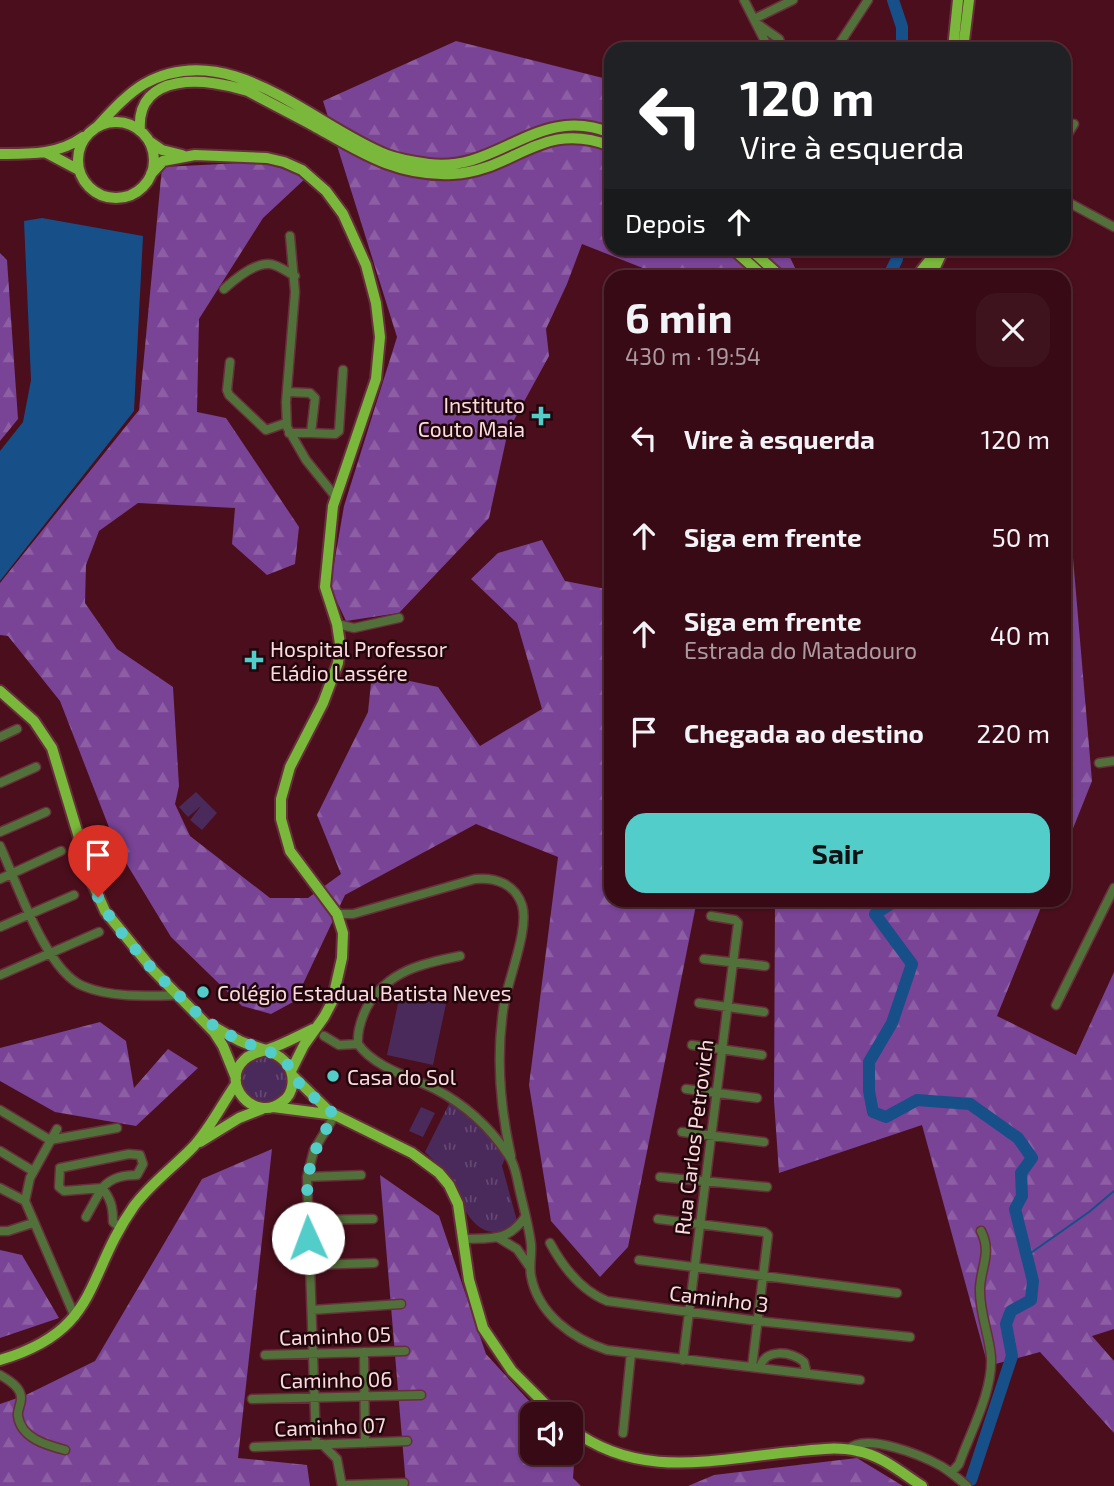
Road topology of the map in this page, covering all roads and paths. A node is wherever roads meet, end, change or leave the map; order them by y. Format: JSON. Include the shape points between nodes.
{"nodes":[{"id":1,"x":744,"y":0,"type":"edge"},
{"id":2,"x":793,"y":0,"type":"edge"},
{"id":3,"x":868,"y":0,"type":"edge"},
{"id":4,"x":958,"y":0,"type":"edge"},
{"id":5,"x":969,"y":0,"type":"edge"},
{"id":6,"x":755,"y":21,"type":"junction"},
{"id":7,"x":766,"y":42,"type":"edge"},
{"id":8,"x":780,"y":42,"type":"edge"},
{"id":9,"x":841,"y":42,"type":"edge"},
{"id":10,"x":954,"y":42,"type":"edge"},
{"id":11,"x":964,"y":42,"type":"edge"},
{"id":12,"x":1074,"y":124,"type":"dead end"},
{"id":13,"x":1071,"y":129,"type":"edge"},
{"id":14,"x":93,"y":130,"type":"junction"},
{"id":15,"x":140,"y":131,"type":"junction"},
{"id":16,"x":604,"y":131,"type":"edge"},
{"id":17,"x":149,"y":141,"type":"junction"},
{"id":18,"x":604,"y":144,"type":"edge"},
{"id":19,"x":47,"y":153,"type":"junction"},
{"id":20,"x":0,"y":154,"type":"edge"},
{"id":21,"x":184,"y":156,"type":"junction"},
{"id":22,"x":79,"y":170,"type":"junction"},
{"id":23,"x":151,"y":174,"type":"junction"},
{"id":24,"x":1071,"y":205,"type":"edge"},
{"id":25,"x":1114,"y":227,"type":"edge"},
{"id":26,"x":290,"y":236,"type":"dead end"},
{"id":27,"x":741,"y":256,"type":"edge"},
{"id":28,"x":758,"y":256,"type":"edge"},
{"id":29,"x":756,"y":270,"type":"edge"},
{"id":30,"x":773,"y":270,"type":"edge"},
{"id":31,"x":295,"y":276,"type":"junction"},
{"id":32,"x":224,"y":289,"type":"dead end"},
{"id":33,"x":230,"y":362,"type":"dead end"},
{"id":34,"x":344,"y":370,"type":"dead end"},
{"id":35,"x":287,"y":392,"type":"junction"},
{"id":36,"x":286,"y":423,"type":"junction"},
{"id":37,"x":289,"y":433,"type":"junction"},
{"id":38,"x":311,"y":433,"type":"junction"},
{"id":39,"x":335,"y":496,"type":"junction"},
{"id":40,"x":399,"y":618,"type":"dead end"},
{"id":41,"x":337,"y":624,"type":"junction"},
{"id":42,"x":354,"y":628,"type":"junction"},
{"id":43,"x":339,"y":641,"type":"junction"},
{"id":44,"x":0,"y":691,"type":"edge"},
{"id":45,"x":17,"y":729,"type":"dead end"},
{"id":46,"x":0,"y":737,"type":"edge"},
{"id":47,"x":1114,"y":761,"type":"edge"},
{"id":48,"x":1099,"y":763,"type":"dead end"},
{"id":49,"x":36,"y":767,"type":"dead end"},
{"id":50,"x":0,"y":783,"type":"edge"},
{"id":51,"x":46,"y":812,"type":"dead end"},
{"id":52,"x":0,"y":831,"type":"edge"},
{"id":53,"x":0,"y":846,"type":"edge"},
{"id":54,"x":61,"y":851,"type":"dead end"},
{"id":55,"x":13,"y":873,"type":"junction"},
{"id":56,"x":0,"y":879,"type":"edge"},
{"id":57,"x":1114,"y":888,"type":"edge"},
{"id":58,"x":74,"y":895,"type":"dead end"},
{"id":59,"x":31,"y":914,"type":"junction"},
{"id":60,"x":711,"y":916,"type":"dead end"},
{"id":61,"x":339,"y":919,"type":"junction"},
{"id":62,"x":0,"y":927,"type":"edge"},
{"id":63,"x":99,"y":932,"type":"dead end"},
{"id":64,"x":49,"y":953,"type":"junction"},
{"id":65,"x":460,"y":956,"type":"dead end"},
{"id":66,"x":704,"y":959,"type":"dead end"},
{"id":67,"x":732,"y":962,"type":"junction"},
{"id":68,"x":765,"y":965,"type":"dead end"},
{"id":69,"x":0,"y":975,"type":"edge"},
{"id":70,"x":178,"y":995,"type":"junction"},
{"id":71,"x":699,"y":1003,"type":"dead end"},
{"id":72,"x":1056,"y":1005,"type":"dead end"},
{"id":73,"x":726,"y":1006,"type":"junction"},
{"id":74,"x":764,"y":1012,"type":"dead end"},
{"id":75,"x":203,"y":1019,"type":"junction"},
{"id":76,"x":320,"y":1032,"type":"junction"},
{"id":77,"x":358,"y":1044,"type":"junction"},
{"id":78,"x":692,"y":1045,"type":"dead end"},
{"id":79,"x":721,"y":1049,"type":"junction"},
{"id":80,"x":266,"y":1050,"type":"junction"},
{"id":81,"x":762,"y":1055,"type":"dead end"},
{"id":82,"x":292,"y":1074,"type":"junction"},
{"id":83,"x":236,"y":1081,"type":"junction"},
{"id":84,"x":686,"y":1089,"type":"dead end"},
{"id":85,"x":718,"y":1094,"type":"junction"},
{"id":86,"x":757,"y":1098,"type":"dead end"},
{"id":87,"x":268,"y":1108,"type":"junction"},
{"id":88,"x":0,"y":1110,"type":"edge"},
{"id":89,"x":333,"y":1114,"type":"junction"},
{"id":90,"x":117,"y":1128,"type":"dead end"},
{"id":91,"x":57,"y":1129,"type":"dead end"},
{"id":92,"x":682,"y":1132,"type":"dead end"},
{"id":93,"x":711,"y":1136,"type":"junction"},
{"id":94,"x":50,"y":1140,"type":"junction"},
{"id":95,"x":764,"y":1142,"type":"dead end"},
{"id":96,"x":195,"y":1145,"type":"junction"},
{"id":97,"x":0,"y":1152,"type":"edge"},
{"id":98,"x":511,"y":1159,"type":"junction"},
{"id":99,"x":33,"y":1171,"type":"junction"},
{"id":100,"x":361,"y":1175,"type":"dead end"},
{"id":101,"x":307,"y":1177,"type":"junction"},
{"id":102,"x":660,"y":1177,"type":"dead end"},
{"id":103,"x":706,"y":1181,"type":"junction"},
{"id":104,"x":767,"y":1187,"type":"dead end"},
{"id":105,"x":0,"y":1188,"type":"edge"},
{"id":106,"x":102,"y":1188,"type":"junction"},
{"id":107,"x":25,"y":1201,"type":"junction"},
{"id":108,"x":86,"y":1217,"type":"dead end"},
{"id":109,"x":525,"y":1217,"type":"junction"},
{"id":110,"x":373,"y":1219,"type":"dead end"},
{"id":111,"x":658,"y":1219,"type":"dead end"},
{"id":112,"x":308,"y":1220,"type":"junction"},
{"id":113,"x":33,"y":1223,"type":"junction"},
{"id":114,"x":700,"y":1225,"type":"junction"},
{"id":115,"x":0,"y":1226,"type":"edge"},
{"id":116,"x":121,"y":1228,"type":"junction"},
{"id":117,"x":4,"y":1231,"type":"edge"},
{"id":118,"x":981,"y":1231,"type":"dead end"},
{"id":119,"x":499,"y":1238,"type":"junction"},
{"id":120,"x":464,"y":1239,"type":"junction"},
{"id":121,"x":550,"y":1243,"type":"dead end"},
{"id":122,"x":639,"y":1260,"type":"dead end"},
{"id":123,"x":374,"y":1263,"type":"dead end"},
{"id":124,"x":309,"y":1265,"type":"junction"},
{"id":125,"x":530,"y":1267,"type":"junction"},
{"id":126,"x":695,"y":1267,"type":"junction"},
{"id":127,"x":764,"y":1276,"type":"junction"},
{"id":128,"x":897,"y":1293,"type":"dead end"},
{"id":129,"x":401,"y":1304,"type":"dead end"},
{"id":130,"x":312,"y":1310,"type":"junction"},
{"id":131,"x":690,"y":1313,"type":"junction"},
{"id":132,"x":75,"y":1317,"type":"junction"},
{"id":133,"x":758,"y":1321,"type":"junction"},
{"id":134,"x":910,"y":1337,"type":"dead end"},
{"id":135,"x":405,"y":1351,"type":"dead end"},
{"id":136,"x":364,"y":1352,"type":"junction"},
{"id":137,"x":313,"y":1353,"type":"junction"},
{"id":138,"x":631,"y":1353,"type":"junction"},
{"id":139,"x":265,"y":1355,"type":"dead end"},
{"id":140,"x":0,"y":1360,"type":"edge"},
{"id":141,"x":683,"y":1360,"type":"junction"},
{"id":142,"x":756,"y":1367,"type":"junction"},
{"id":143,"x":807,"y":1374,"type":"junction"},
{"id":144,"x":0,"y":1375,"type":"edge"},
{"id":145,"x":860,"y":1380,"type":"dead end"},
{"id":146,"x":421,"y":1395,"type":"dead end"},
{"id":147,"x":365,"y":1396,"type":"junction"},
{"id":148,"x":314,"y":1397,"type":"junction"},
{"id":149,"x":252,"y":1399,"type":"dead end"},
{"id":150,"x":543,"y":1402,"type":"edge"},
{"id":151,"x":623,"y":1433,"type":"dead end"},
{"id":152,"x":583,"y":1436,"type":"edge"},
{"id":153,"x":407,"y":1441,"type":"dead end"},
{"id":154,"x":365,"y":1443,"type":"junction"},
{"id":155,"x":319,"y":1444,"type":"junction"},
{"id":156,"x":254,"y":1447,"type":"dead end"},
{"id":157,"x":65,"y":1450,"type":"dead end"},
{"id":158,"x":849,"y":1450,"type":"junction"},
{"id":159,"x":951,"y":1473,"type":"junction"},
{"id":160,"x":404,"y":1483,"type":"dead end"},
{"id":161,"x":342,"y":1486,"type":"edge"},
{"id":162,"x":922,"y":1486,"type":"edge"},
{"id":163,"x":967,"y":1486,"type":"edge"}],
"edges":[{"from":1,"to":6,"type":"street"},
{"from":2,"to":6,"type":"street"},
{"from":3,"to":9,"type":"street"},
{"from":4,"to":10,"type":"main road"},
{"from":5,"to":11,"type":"main road"},
{"from":6,"to":7,"type":"street"},
{"from":6,"to":8,"type":"street"},
{"from":12,"to":13,"type":"street"},
{"from":14,"to":15,"type":"main road","via":[[119,122]]},
{"from":14,"to":16,"type":"main road","via":[[143,85],[188,71],[251,82],[379,151],[409,162],[467,162],[562,125]]},
{"from":14,"to":19,"type":"main road","via":[[69,147]]},
{"from":14,"to":22,"type":"main road","via":[[79,150]]},
{"from":15,"to":17,"type":"main road"},
{"from":15,"to":18,"type":"main road","via":[[140,112],[151,94],[190,82],[248,91],[372,159],[416,172],[468,172],[558,138]]},
{"from":17,"to":21,"type":"main road"},
{"from":17,"to":23,"type":"main road","via":[[154,163]]},
{"from":19,"to":20,"type":"main road"},
{"from":19,"to":22,"type":"main road"},
{"from":21,"to":23,"type":"main road","via":[[161,162]]},
{"from":21,"to":39,"type":"main road","via":[[284,162],[316,180],[348,223],[375,294],[380,337],[374,386]]},
{"from":22,"to":23,"type":"main road","via":[[98,194],[118,198],[138,191]]},
{"from":24,"to":25,"type":"street"},
{"from":26,"to":31,"type":"street"},
{"from":27,"to":29,"type":"main road"},
{"from":28,"to":30,"type":"main road"},
{"from":31,"to":32,"type":"street","via":[[273,264],[262,265]]},
{"from":31,"to":35,"type":"street"},
{"from":33,"to":36,"type":"street","via":[[229,395],[266,430]]},
{"from":34,"to":38,"type":"street","via":[[339,431]]},
{"from":35,"to":36,"type":"street"},
{"from":35,"to":38,"type":"street","via":[[314,395]]},
{"from":36,"to":37,"type":"street"},
{"from":37,"to":38,"type":"street"},
{"from":37,"to":39,"type":"street"},
{"from":39,"to":41,"type":"main road","via":[[325,587]]},
{"from":40,"to":42,"type":"street"},
{"from":41,"to":42,"type":"street"},
{"from":41,"to":43,"type":"main road"},
{"from":42,"to":43,"type":"street"},
{"from":43,"to":61,"type":"main road","via":[[331,685],[284,783],[280,808],[290,850]]},
{"from":44,"to":70,"type":"main road","via":[[34,721],[52,748],[93,884],[106,911]]},
{"from":45,"to":46,"type":"street"},
{"from":47,"to":48,"type":"street"},
{"from":49,"to":50,"type":"street"},
{"from":51,"to":52,"type":"street"},
{"from":53,"to":55,"type":"street"},
{"from":54,"to":55,"type":"street"},
{"from":55,"to":56,"type":"street"},
{"from":55,"to":59,"type":"street"},
{"from":57,"to":72,"type":"street"},
{"from":58,"to":59,"type":"street"},
{"from":59,"to":62,"type":"street"},
{"from":59,"to":64,"type":"street"},
{"from":60,"to":67,"type":"street","name":"Rua Carlos Petrovich","via":[[737,923]]},
{"from":61,"to":76,"type":"main road","via":[[343,946],[335,991]]},
{"from":61,"to":98,"type":"street","via":[[475,879],[493,878],[517,894],[524,921],[503,1006],[498,1051]]},
{"from":63,"to":64,"type":"street"},
{"from":64,"to":69,"type":"street"},
{"from":64,"to":70,"type":"street","via":[[63,973],[90,989]]},
{"from":65,"to":77,"type":"street","via":[[403,971],[381,987],[363,1016]]},
{"from":66,"to":67,"type":"street"},
{"from":67,"to":68,"type":"street"},
{"from":67,"to":73,"type":"street","name":"Rua Carlos Petrovich"},
{"from":70,"to":75,"type":"main road"},
{"from":71,"to":73,"type":"street"},
{"from":73,"to":74,"type":"street"},
{"from":73,"to":79,"type":"street","name":"Rua Carlos Petrovich"},
{"from":75,"to":80,"type":"main road"},
{"from":75,"to":83,"type":"main road","via":[[223,1046]]},
{"from":76,"to":77,"type":"street","via":[[339,1045]]},
{"from":76,"to":80,"type":"main road"},
{"from":76,"to":82,"type":"main road","via":[[300,1051]]},
{"from":77,"to":98,"type":"street","via":[[369,1058],[471,1112]]},
{"from":78,"to":79,"type":"street"},
{"from":79,"to":81,"type":"street"},
{"from":79,"to":85,"type":"street","name":"Rua Carlos Petrovich"},
{"from":80,"to":82,"type":"main road","via":[[280,1056]]},
{"from":80,"to":83,"type":"main road","via":[[245,1059]]},
{"from":82,"to":87,"type":"main road","via":[[290,1092],[281,1104]]},
{"from":82,"to":89,"type":"main road"},
{"from":83,"to":87,"type":"main road","via":[[244,1101]]},
{"from":83,"to":96,"type":"main road"},
{"from":84,"to":85,"type":"street"},
{"from":85,"to":86,"type":"street"},
{"from":85,"to":93,"type":"street","name":"Rua Carlos Petrovich"},
{"from":87,"to":89,"type":"main road"},
{"from":87,"to":96,"type":"main road","via":[[239,1118]]},
{"from":88,"to":94,"type":"street"},
{"from":89,"to":101,"type":"street","via":[[314,1150]]},
{"from":89,"to":120,"type":"main road","via":[[431,1165],[455,1196]]},
{"from":90,"to":94,"type":"street"},
{"from":91,"to":94,"type":"street"},
{"from":92,"to":93,"type":"street"},
{"from":93,"to":95,"type":"street"},
{"from":93,"to":103,"type":"street","name":"Rua Carlos Petrovich"},
{"from":94,"to":99,"type":"street"},
{"from":96,"to":116,"type":"main road","via":[[145,1191]]},
{"from":97,"to":99,"type":"street"},
{"from":98,"to":109,"type":"street"},
{"from":99,"to":107,"type":"street"},
{"from":100,"to":101,"type":"street"},
{"from":101,"to":112,"type":"street"},
{"from":102,"to":103,"type":"street"},
{"from":103,"to":104,"type":"street"},
{"from":103,"to":114,"type":"street","name":"Rua Carlos Petrovich"},
{"from":105,"to":107,"type":"street"},
{"from":106,"to":106,"type":"street","via":[[116,1178],[137,1175],[143,1164],[140,1155],[129,1153],[60,1168],[59,1187],[64,1191]]},
{"from":106,"to":108,"type":"street"},
{"from":106,"to":116,"type":"street","via":[[110,1197],[113,1222]]},
{"from":107,"to":113,"type":"street"},
{"from":109,"to":119,"type":"street","via":[[515,1230]]},
{"from":109,"to":125,"type":"street","via":[[532,1248]]},
{"from":110,"to":112,"type":"street"},
{"from":111,"to":114,"type":"street"},
{"from":112,"to":124,"type":"street"},
{"from":113,"to":117,"type":"street"},
{"from":113,"to":132,"type":"street"},
{"from":114,"to":126,"type":"street","name":"Rua Carlos Petrovich"},
{"from":114,"to":127,"type":"street","via":[[768,1235]]},
{"from":115,"to":117,"type":"street"},
{"from":116,"to":132,"type":"main road"},
{"from":118,"to":159,"type":"street","via":[[988,1244],[980,1286],[991,1354],[990,1377],[959,1464]]},
{"from":119,"to":120,"type":"street"},
{"from":119,"to":125,"type":"street","via":[[517,1249]]},
{"from":120,"to":150,"type":"main road","via":[[473,1298],[483,1328],[512,1371]]},
{"from":121,"to":131,"type":"street","name":"Caminho 3","via":[[569,1273],[598,1297]]},
{"from":122,"to":126,"type":"street"},
{"from":123,"to":124,"type":"street"},
{"from":124,"to":130,"type":"street"},
{"from":125,"to":138,"type":"street","via":[[538,1297],[571,1334],[596,1347]]},
{"from":126,"to":127,"type":"street"},
{"from":126,"to":131,"type":"street","name":"Rua Carlos Petrovich"},
{"from":127,"to":128,"type":"street"},
{"from":127,"to":133,"type":"street"},
{"from":129,"to":130,"type":"street"},
{"from":130,"to":137,"type":"street"},
{"from":131,"to":133,"type":"street","name":"Caminho 3"},
{"from":131,"to":141,"type":"street","name":"Rua Carlos Petrovich"},
{"from":132,"to":140,"type":"main road","via":[[53,1337]]},
{"from":133,"to":134,"type":"street","name":"Caminho 3"},
{"from":133,"to":142,"type":"street"},
{"from":135,"to":136,"type":"street","name":"Caminho 05"},
{"from":136,"to":137,"type":"street","name":"Caminho 05"},
{"from":136,"to":147,"type":"street"},
{"from":137,"to":139,"type":"street","name":"Caminho 05"},
{"from":137,"to":148,"type":"street"},
{"from":138,"to":141,"type":"street"},
{"from":138,"to":151,"type":"street"},
{"from":141,"to":142,"type":"street"},
{"from":142,"to":143,"type":"street"},
{"from":142,"to":143,"type":"street","via":[[769,1355],[793,1356],[804,1362]]},
{"from":143,"to":145,"type":"street"},
{"from":144,"to":157,"type":"street","via":[[19,1392],[17,1414],[25,1432]]},
{"from":146,"to":147,"type":"street","name":"Caminho 06"},
{"from":147,"to":148,"type":"street","name":"Caminho 06"},
{"from":147,"to":154,"type":"street"},
{"from":148,"to":149,"type":"street","name":"Caminho 06"},
{"from":148,"to":155,"type":"street"},
{"from":152,"to":158,"type":"main road","via":[[623,1457],[669,1463]]},
{"from":153,"to":154,"type":"street","name":"Caminho 07"},
{"from":154,"to":155,"type":"street","name":"Caminho 07"},
{"from":155,"to":156,"type":"street","name":"Caminho 07"},
{"from":155,"to":161,"type":"street","via":[[337,1459]]},
{"from":158,"to":159,"type":"street","via":[[857,1443],[892,1447],[919,1455]]},
{"from":158,"to":162,"type":"main road","via":[[873,1455]]},
{"from":159,"to":163,"type":"street"},
{"from":160,"to":161,"type":"street"}]}
